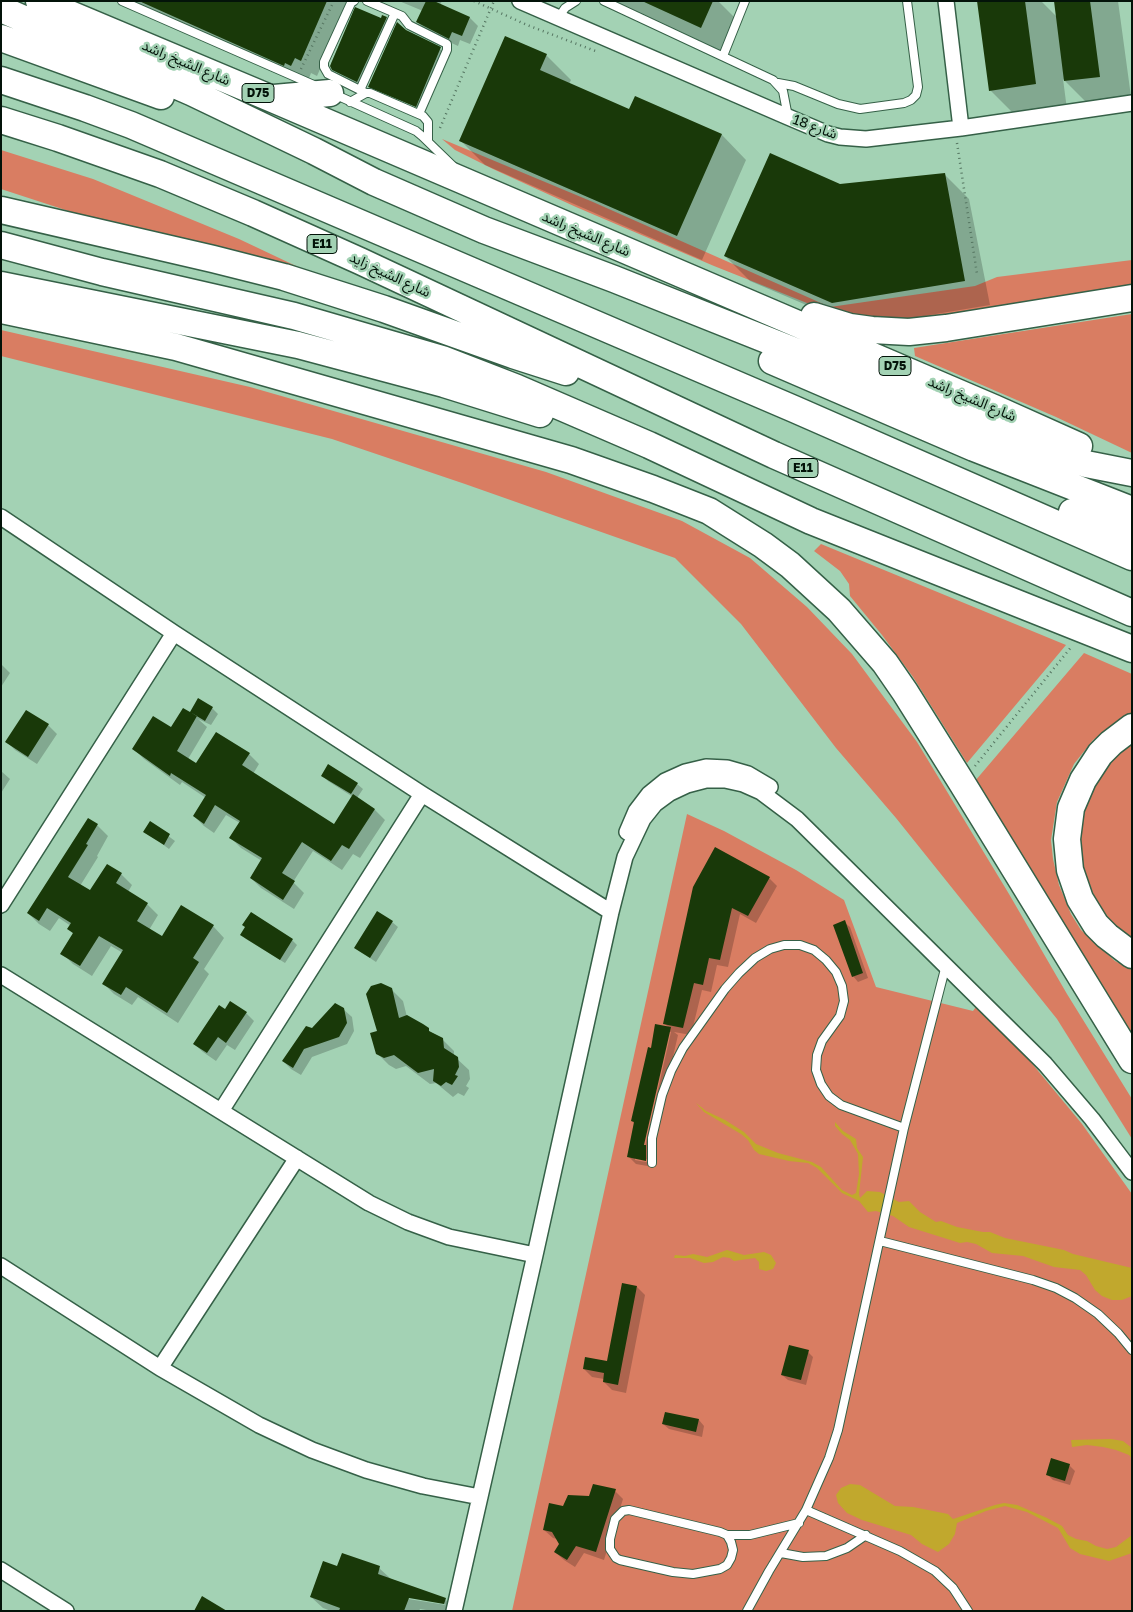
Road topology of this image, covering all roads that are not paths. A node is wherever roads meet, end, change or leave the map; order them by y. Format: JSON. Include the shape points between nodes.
{"nodes":[{"id":1,"x":39,"y":1,"type":"edge"},
{"id":2,"x":122,"y":1,"type":"edge"},
{"id":3,"x":354,"y":1,"type":"edge"},
{"id":4,"x":367,"y":1,"type":"edge"},
{"id":5,"x":520,"y":1,"type":"edge"},
{"id":6,"x":576,"y":1,"type":"edge"},
{"id":7,"x":604,"y":1,"type":"edge"},
{"id":8,"x":746,"y":1,"type":"edge"},
{"id":9,"x":907,"y":1,"type":"edge"},
{"id":10,"x":946,"y":1,"type":"edge"},
{"id":11,"x":1,"y":9,"type":"edge"},
{"id":12,"x":394,"y":13,"type":"junction"},
{"id":13,"x":559,"y":17,"type":"junction"},
{"id":14,"x":1,"y":38,"type":"edge"},
{"id":15,"x":724,"y":56,"type":"junction"},
{"id":16,"x":1,"y":80,"type":"edge"},
{"id":17,"x":778,"y":83,"type":"junction"},
{"id":18,"x":363,"y":92,"type":"junction"},
{"id":19,"x":342,"y":93,"type":"junction"},
{"id":20,"x":270,"y":98,"type":"junction"},
{"id":21,"x":1132,"y":103,"type":"edge"},
{"id":22,"x":419,"y":114,"type":"junction"},
{"id":23,"x":788,"y":117,"type":"junction"},
{"id":24,"x":1,"y":120,"type":"edge"},
{"id":25,"x":961,"y":128,"type":"junction"},
{"id":26,"x":272,"y":130,"type":"junction"},
{"id":27,"x":430,"y":143,"type":"junction"},
{"id":28,"x":477,"y":187,"type":"junction"},
{"id":29,"x":2,"y":210,"type":"edge"},
{"id":30,"x":1,"y":245,"type":"edge"},
{"id":31,"x":657,"y":265,"type":"junction"},
{"id":32,"x":614,"y":280,"type":"junction"},
{"id":33,"x":1,"y":284,"type":"edge"},
{"id":34,"x":1132,"y":298,"type":"edge"},
{"id":35,"x":1,"y":310,"type":"edge"},
{"id":36,"x":158,"y":318,"type":"junction"},
{"id":37,"x":634,"y":389,"type":"junction"},
{"id":38,"x":571,"y":460,"type":"junction"},
{"id":39,"x":912,"y":461,"type":"junction"},
{"id":40,"x":1132,"y":472,"type":"edge"},
{"id":41,"x":772,"y":504,"type":"junction"},
{"id":42,"x":1132,"y":510,"type":"edge"},
{"id":43,"x":1,"y":517,"type":"edge"},
{"id":44,"x":1132,"y":536,"type":"edge"},
{"id":45,"x":1132,"y":557,"type":"edge"},
{"id":46,"x":1132,"y":613,"type":"edge"},
{"id":47,"x":174,"y":633,"type":"junction"},
{"id":48,"x":1132,"y":649,"type":"edge"},
{"id":49,"x":1132,"y":728,"type":"edge"},
{"id":50,"x":422,"y":794,"type":"junction"},
{"id":51,"x":1,"y":905,"type":"edge"},
{"id":52,"x":611,"y":912,"type":"junction"},
{"id":53,"x":1132,"y":955,"type":"edge"},
{"id":54,"x":946,"y":965,"type":"junction"},
{"id":55,"x":1,"y":975,"type":"edge"},
{"id":56,"x":1132,"y":1060,"type":"edge"},
{"id":57,"x":221,"y":1111,"type":"junction"},
{"id":58,"x":904,"y":1128,"type":"junction"},
{"id":59,"x":297,"y":1158,"type":"junction"},
{"id":60,"x":652,"y":1163,"type":"dead end"},
{"id":61,"x":1132,"y":1172,"type":"edge"},
{"id":62,"x":880,"y":1241,"type":"junction"},
{"id":63,"x":535,"y":1255,"type":"junction"},
{"id":64,"x":1,"y":1266,"type":"edge"},
{"id":65,"x":1132,"y":1350,"type":"edge"},
{"id":66,"x":160,"y":1368,"type":"junction"},
{"id":67,"x":480,"y":1497,"type":"junction"},
{"id":68,"x":806,"y":1510,"type":"junction"},
{"id":69,"x":799,"y":1523,"type":"junction"},
{"id":70,"x":726,"y":1535,"type":"junction"},
{"id":71,"x":866,"y":1535,"type":"junction"},
{"id":72,"x":781,"y":1553,"type":"junction"},
{"id":73,"x":1,"y":1570,"type":"edge"},
{"id":74,"x":66,"y":1611,"type":"edge"},
{"id":75,"x":454,"y":1611,"type":"edge"},
{"id":76,"x":747,"y":1611,"type":"edge"},
{"id":77,"x":968,"y":1611,"type":"edge"}],
"edges":[{"from":1,"to":20,"type":"highway","name":"شارع الشيخ راشد","number":"D75"},
{"from":2,"to":19,"type":"lane","via":[[297,77]]},
{"from":3,"to":19,"type":"lane","via":[[324,64],[324,70]]},
{"from":4,"to":12,"type":"lane"},
{"from":5,"to":13,"type":"street","name":"شارع 18"},
{"from":6,"to":13,"type":"lane"},
{"from":7,"to":15,"type":"lane"},
{"from":8,"to":15,"type":"lane"},
{"from":9,"to":17,"type":"lane","via":[[918,87],[911,100],[904,104],[860,109]]},
{"from":10,"to":25,"type":"street"},
{"from":11,"to":26,"type":"highway"},
{"from":12,"to":18,"type":"lane"},
{"from":12,"to":22,"type":"lane","via":[[409,25],[447,44]]},
{"from":13,"to":23,"type":"street","name":"شارع 18"},
{"from":14,"to":26,"type":"highway","via":[[196,110]]},
{"from":15,"to":17,"type":"lane"},
{"from":16,"to":39,"type":"highway","number":"E11","via":[[131,126]]},
{"from":17,"to":23,"type":"lane","via":[[783,91]]},
{"from":18,"to":19,"type":"lane"},
{"from":18,"to":19,"type":"lane"},
{"from":18,"to":22,"type":"lane"},
{"from":19,"to":20,"type":"highway"},
{"from":19,"to":27,"type":"lane","via":[[416,131]]},
{"from":20,"to":28,"type":"highway","name":"شارع الشيخ راشد","number":"D75"},
{"from":21,"to":25,"type":"street","name":"شارع 18"},
{"from":22,"to":27,"type":"lane","via":[[428,122]]},
{"from":23,"to":25,"type":"street","name":"شارع 18","via":[[828,134],[853,139]]},
{"from":24,"to":37,"type":"highway","name":"شارع الشيخ زايد","number":"E11","via":[[206,193]]},
{"from":26,"to":32,"type":"highway","via":[[429,207]]},
{"from":27,"to":28,"type":"lane"},
{"from":28,"to":31,"type":"highway","name":"شارع الشيخ راشد","number":"D75"},
{"from":29,"to":37,"type":"highway","via":[[284,277],[543,365]]},
{"from":30,"to":41,"type":"highway","via":[[286,314],[442,359],[576,413],[692,464]]},
{"from":31,"to":34,"type":"highway","via":[[713,280],[827,321],[872,330],[928,330]]},
{"from":31,"to":40,"type":"highway","name":"شارع الشيخ راشد","number":"D75","via":[[994,408]]},
{"from":32,"to":40,"type":"highway","via":[[1038,448],[1086,464]]},
{"from":32,"to":42,"type":"highway","via":[[653,307],[696,328],[974,448]]},
{"from":33,"to":36,"type":"highway"},
{"from":35,"to":38,"type":"highway","via":[[176,347]]},
{"from":36,"to":38,"type":"highway","via":[[338,374],[543,446]]},
{"from":36,"to":41,"type":"highway","via":[[298,345],[498,400],[587,431]]},
{"from":37,"to":46,"type":"highway","number":"E11","via":[[774,455]]},
{"from":38,"to":56,"type":"highway","via":[[709,511],[790,565],[839,610],[885,663],[905,692]]},
{"from":39,"to":44,"type":"highway","via":[[1000,484]]},
{"from":39,"to":45,"type":"highway","number":"E11"},
{"from":41,"to":48,"type":"highway"},
{"from":43,"to":47,"type":"street"},
{"from":47,"to":50,"type":"street"},
{"from":47,"to":51,"type":"street"},
{"from":49,"to":53,"type":"highway","via":[[1110,743],[1083,780],[1071,808],[1067,839],[1070,870],[1080,899],[1106,936]]},
{"from":50,"to":52,"type":"street"},
{"from":50,"to":57,"type":"street"},
{"from":52,"to":54,"type":"street","via":[[625,857],[627,831],[649,794],[665,781],[685,772],[706,767],[727,768],[766,784],[797,819]]},
{"from":52,"to":63,"type":"street"},
{"from":54,"to":58,"type":"lane"},
{"from":54,"to":61,"type":"street","via":[[1045,1064]]},
{"from":55,"to":57,"type":"street"},
{"from":57,"to":59,"type":"street"},
{"from":58,"to":60,"type":"lane","via":[[841,1105],[821,1084],[816,1070],[817,1055],[822,1041],[840,1016],[844,1001],[842,986],[836,972],[814,950],[800,945],[784,945],[755,958],[739,972],[683,1048],[662,1095],[652,1138]]},
{"from":58,"to":62,"type":"lane"},
{"from":59,"to":63,"type":"street","via":[[369,1203],[408,1222],[449,1237]]},
{"from":59,"to":66,"type":"street"},
{"from":62,"to":65,"type":"lane","via":[[1056,1288],[1098,1314]]},
{"from":62,"to":68,"type":"lane","via":[[838,1430],[826,1467]]},
{"from":63,"to":67,"type":"street"},
{"from":64,"to":66,"type":"street"},
{"from":66,"to":67,"type":"street","via":[[259,1425],[312,1450],[423,1486]]},
{"from":67,"to":75,"type":"street"},
{"from":68,"to":69,"type":"lane"},
{"from":68,"to":71,"type":"lane"},
{"from":69,"to":70,"type":"lane","via":[[750,1535]]},
{"from":69,"to":72,"type":"lane"},
{"from":70,"to":70,"type":"lane","via":[[629,1510],[615,1519],[609,1544],[620,1560],[683,1574],[702,1573],[720,1569],[732,1558],[731,1542]]},
{"from":71,"to":72,"type":"lane","via":[[847,1548],[826,1556],[803,1557]]},
{"from":71,"to":77,"type":"lane","via":[[935,1571],[953,1588]]},
{"from":72,"to":76,"type":"lane"},
{"from":73,"to":74,"type":"street"}]}
